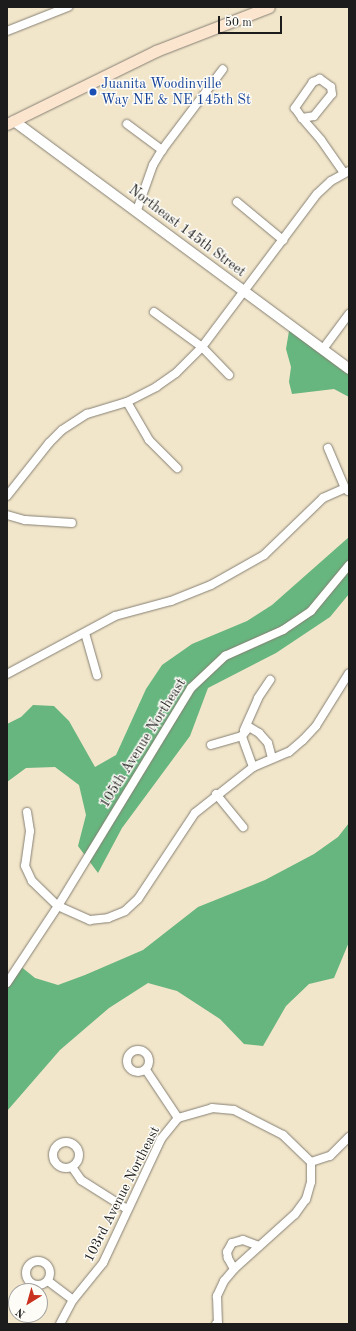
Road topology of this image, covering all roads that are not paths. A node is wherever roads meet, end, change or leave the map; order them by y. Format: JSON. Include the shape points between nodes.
{"nodes":[{"id":1,"x":68,"y":7,"type":"edge"},
{"id":2,"x":269,"y":7,"type":"edge"},
{"id":3,"x":7,"y":31,"type":"edge"},
{"id":4,"x":223,"y":69,"type":"dead end"},
{"id":5,"x":302,"y":118,"type":"junction"},
{"id":6,"x":9,"y":120,"type":"edge"},
{"id":7,"x":127,"y":124,"type":"dead end"},
{"id":8,"x":162,"y":150,"type":"junction"},
{"id":9,"x":347,"y":172,"type":"edge"},
{"id":10,"x":237,"y":202,"type":"dead end"},
{"id":11,"x":137,"y":210,"type":"junction"},
{"id":12,"x":282,"y":240,"type":"junction"},
{"id":13,"x":245,"y":292,"type":"junction"},
{"id":14,"x":154,"y":312,"type":"dead end"},
{"id":15,"x":349,"y":314,"type":"edge"},
{"id":16,"x":202,"y":347,"type":"junction"},
{"id":17,"x":323,"y":349,"type":"junction"},
{"id":18,"x":349,"y":369,"type":"edge"},
{"id":19,"x":230,"y":375,"type":"dead end"},
{"id":20,"x":127,"y":402,"type":"junction"},
{"id":21,"x":328,"y":448,"type":"dead end"},
{"id":22,"x":178,"y":468,"type":"dead end"},
{"id":23,"x":347,"y":490,"type":"edge"},
{"id":24,"x":7,"y":496,"type":"edge"},
{"id":25,"x":7,"y":514,"type":"edge"},
{"id":26,"x":72,"y":523,"type":"dead end"},
{"id":27,"x":349,"y":565,"type":"edge"},
{"id":28,"x":85,"y":633,"type":"junction"},
{"id":29,"x":349,"y":673,"type":"edge"},
{"id":30,"x":7,"y":674,"type":"edge"},
{"id":31,"x":97,"y":674,"type":"dead end"},
{"id":32,"x":270,"y":680,"type":"dead end"},
{"id":33,"x":243,"y":734,"type":"junction"},
{"id":34,"x":211,"y":744,"type":"dead end"},
{"id":35,"x":272,"y":758,"type":"junction"},
{"id":36,"x":253,"y":767,"type":"junction"},
{"id":37,"x":216,"y":794,"type":"junction"},
{"id":38,"x":27,"y":812,"type":"dead end"},
{"id":39,"x":243,"y":827,"type":"dead end"},
{"id":40,"x":58,"y":906,"type":"junction"},
{"id":41,"x":7,"y":983,"type":"edge"},
{"id":42,"x":146,"y":1070,"type":"dead end"},
{"id":43,"x":178,"y":1118,"type":"junction"},
{"id":44,"x":349,"y":1137,"type":"edge"},
{"id":45,"x":311,"y":1162,"type":"junction"},
{"id":46,"x":72,"y":1167,"type":"dead end"},
{"id":47,"x":127,"y":1209,"type":"junction"},
{"id":48,"x":259,"y":1246,"type":"junction"},
{"id":49,"x":234,"y":1269,"type":"junction"},
{"id":50,"x":48,"y":1281,"type":"dead end"},
{"id":51,"x":73,"y":1300,"type":"junction"},
{"id":52,"x":60,"y":1324,"type":"edge"},
{"id":53,"x":218,"y":1324,"type":"edge"}],
"edges":[{"from":1,"to":3,"type":"street"},
{"from":2,"to":6,"type":"main road","via":[[156,51]]},
{"from":4,"to":8,"type":"street"},
{"from":5,"to":5,"type":"street","via":[[314,116],[332,94],[330,87],[320,79],[314,82],[295,108]]},
{"from":5,"to":9,"type":"street"},
{"from":6,"to":11,"type":"street","name":"Northeast 145th Street"},
{"from":7,"to":8,"type":"street"},
{"from":8,"to":11,"type":"street","via":[[153,164]]},
{"from":9,"to":12,"type":"street","via":[[330,181],[317,194]]},
{"from":10,"to":12,"type":"street"},
{"from":11,"to":13,"type":"street","name":"Northeast 145th Street"},
{"from":12,"to":13,"type":"street"},
{"from":13,"to":16,"type":"street"},
{"from":13,"to":17,"type":"street","name":"Northeast 145th Street"},
{"from":14,"to":16,"type":"street"},
{"from":15,"to":17,"type":"street"},
{"from":16,"to":19,"type":"street"},
{"from":16,"to":20,"type":"street","via":[[176,373]]},
{"from":17,"to":18,"type":"street","name":"Northeast 145th Street"},
{"from":20,"to":22,"type":"street","via":[[149,440]]},
{"from":20,"to":24,"type":"street","via":[[87,414],[62,430]]},
{"from":21,"to":23,"type":"street"},
{"from":23,"to":28,"type":"street","via":[[323,498],[264,555],[211,585],[172,601],[115,616]]},
{"from":25,"to":26,"type":"street","via":[[25,520]]},
{"from":27,"to":40,"type":"street","name":"105th Avenue Northeast","via":[[311,611],[284,630],[225,656],[191,688]]},
{"from":28,"to":30,"type":"street"},
{"from":28,"to":31,"type":"street"},
{"from":29,"to":35,"type":"street","via":[[316,726],[289,752]]},
{"from":32,"to":33,"type":"street","via":[[258,698]]},
{"from":33,"to":34,"type":"street"},
{"from":33,"to":35,"type":"street","via":[[249,727],[259,733],[268,744]]},
{"from":33,"to":36,"type":"street"},
{"from":35,"to":36,"type":"street"},
{"from":36,"to":37,"type":"street"},
{"from":37,"to":39,"type":"street"},
{"from":37,"to":40,"type":"street","via":[[195,812],[138,899],[125,911],[108,918],[90,920]]},
{"from":38,"to":40,"type":"street","via":[[30,831],[26,850],[28,875]]},
{"from":40,"to":41,"type":"street","name":"105th Avenue Northeast"},
{"from":42,"to":43,"type":"street"},
{"from":43,"to":45,"type":"street","via":[[212,1108],[234,1110],[283,1135]]},
{"from":43,"to":47,"type":"street","name":"103rd Avenue Northeast","via":[[161,1139]]},
{"from":44,"to":45,"type":"street","via":[[330,1156]]},
{"from":45,"to":48,"type":"street","via":[[306,1199],[295,1214]]},
{"from":46,"to":47,"type":"street","via":[[81,1180]]},
{"from":47,"to":51,"type":"street","name":"103rd Avenue Northeast","via":[[104,1264]]},
{"from":48,"to":49,"type":"street"},
{"from":48,"to":49,"type":"street","via":[[243,1240],[232,1243],[227,1252]]},
{"from":49,"to":53,"type":"street","via":[[224,1281],[217,1296]]},
{"from":50,"to":51,"type":"street"},
{"from":51,"to":52,"type":"street","name":"103rd Avenue Northeast"}]}
